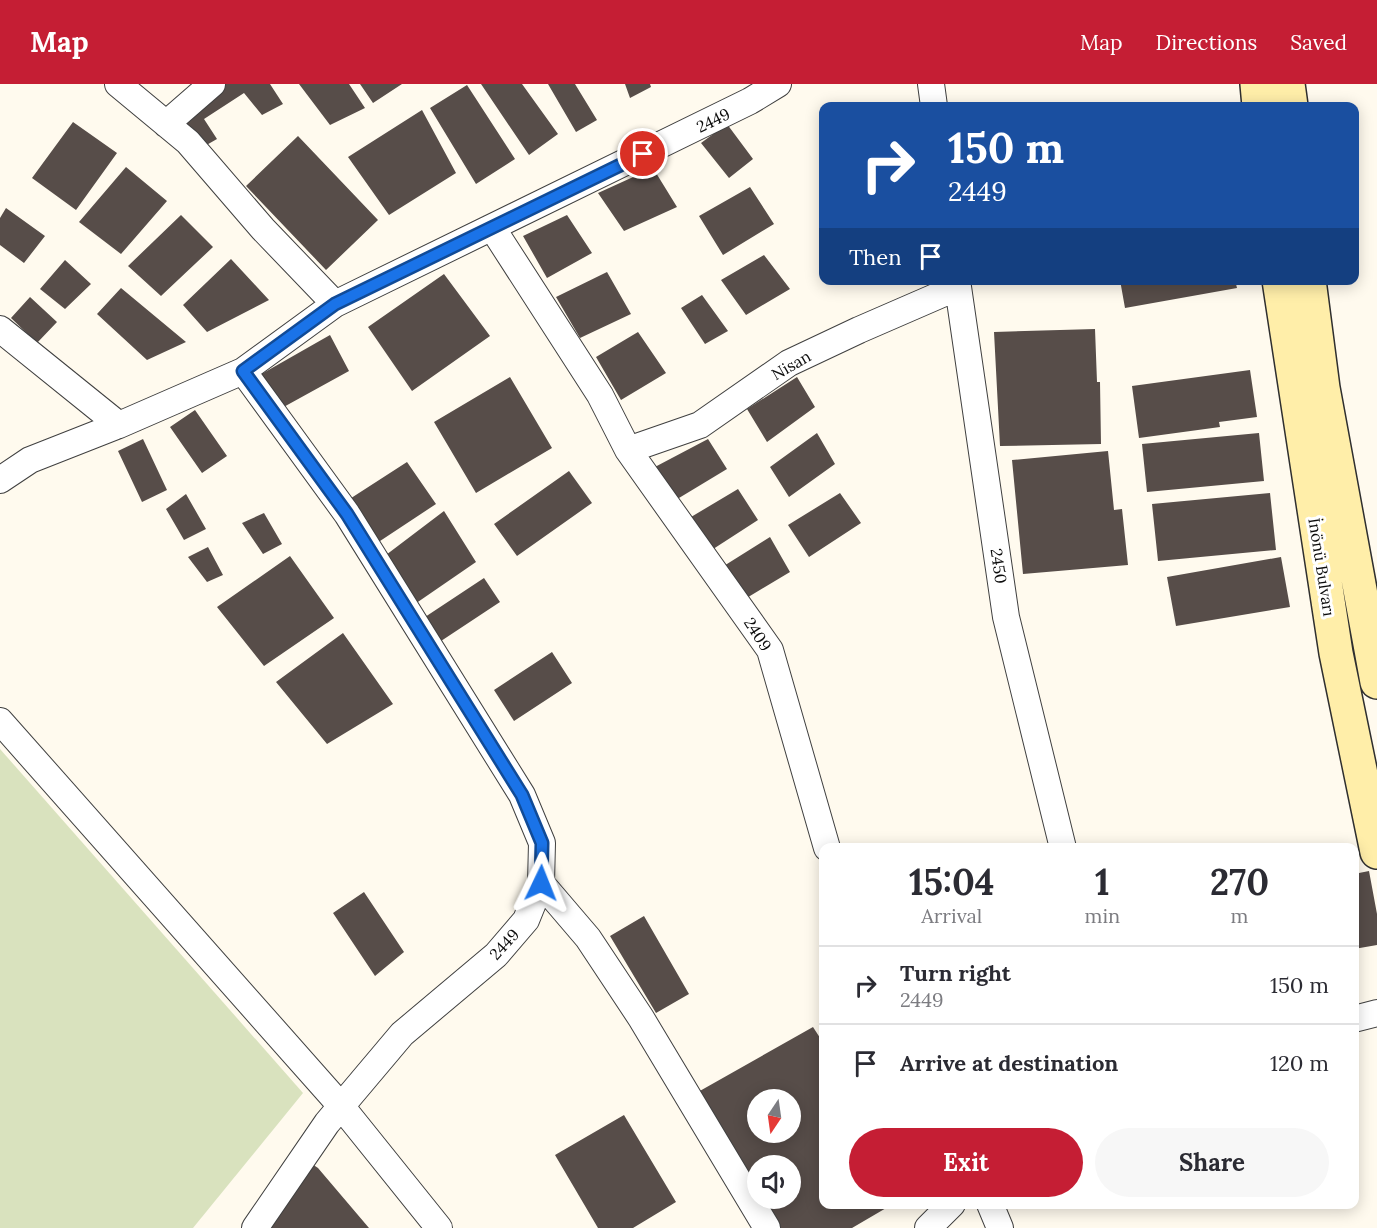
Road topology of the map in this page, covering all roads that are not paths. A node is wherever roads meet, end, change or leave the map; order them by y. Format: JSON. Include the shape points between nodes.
{"nodes":[{"id":1,"x":118,"y":84,"type":"edge"},
{"id":2,"x":212,"y":84,"type":"edge"},
{"id":3,"x":778,"y":84,"type":"edge"},
{"id":4,"x":931,"y":84,"type":"edge"},
{"id":5,"x":1257,"y":84,"type":"edge"},
{"id":6,"x":1288,"y":84,"type":"edge"},
{"id":7,"x":748,"y":93,"type":"edge"},
{"id":8,"x":933,"y":102,"type":"edge"},
{"id":9,"x":1259,"y":102,"type":"edge"},
{"id":10,"x":1290,"y":102,"type":"edge"},
{"id":11,"x":166,"y":124,"type":"junction"},
{"id":12,"x":492,"y":229,"type":"junction"},
{"id":13,"x":956,"y":285,"type":"edge"},
{"id":14,"x":958,"y":285,"type":"edge"},
{"id":15,"x":1280,"y":285,"type":"edge"},
{"id":16,"x":1310,"y":285,"type":"edge"},
{"id":17,"x":335,"y":304,"type":"junction"},
{"id":18,"x":0,"y":329,"type":"edge"},
{"id":19,"x":243,"y":371,"type":"junction"},
{"id":20,"x":120,"y":425,"type":"junction"},
{"id":21,"x":628,"y":450,"type":"junction"},
{"id":22,"x":0,"y":480,"type":"edge"},
{"id":23,"x":1374,"y":645,"type":"edge"},
{"id":24,"x":1377,"y":682,"type":"edge"},
{"id":25,"x":0,"y":721,"type":"edge"},
{"id":26,"x":826,"y":843,"type":"edge"},
{"id":27,"x":1062,"y":843,"type":"edge"},
{"id":28,"x":1377,"y":852,"type":"edge"},
{"id":29,"x":541,"y":883,"type":"junction"},
{"id":30,"x":1377,"y":1013,"type":"edge"},
{"id":31,"x":1359,"y":1018,"type":"edge"},
{"id":32,"x":341,"y":1106,"type":"junction"},
{"id":33,"x":947,"y":1209,"type":"edge"},
{"id":34,"x":992,"y":1209,"type":"edge"},
{"id":35,"x":255,"y":1228,"type":"edge"},
{"id":36,"x":439,"y":1228,"type":"edge"},
{"id":37,"x":767,"y":1228,"type":"edge"},
{"id":38,"x":928,"y":1228,"type":"edge"},
{"id":39,"x":1000,"y":1228,"type":"edge"}],
"edges":[{"from":1,"to":11,"type":"street"},
{"from":2,"to":11,"type":"street"},
{"from":3,"to":7,"type":"street","name":"2449"},
{"from":4,"to":8,"type":"street"},
{"from":5,"to":9,"type":"main road"},
{"from":6,"to":10,"type":"main road"},
{"from":7,"to":12,"type":"street","name":"2449"},
{"from":11,"to":17,"type":"street","via":[[188,142]]},
{"from":12,"to":17,"type":"street","name":"2449"},
{"from":12,"to":21,"type":"street","name":"2409","via":[[600,395]]},
{"from":13,"to":21,"type":"street","name":"Nisan","via":[[789,363],[700,425]]},
{"from":14,"to":27,"type":"street","name":"2450","via":[[1006,617]]},
{"from":15,"to":28,"type":"main road","name":"İnönü Bulvarı","via":[[1336,653]]},
{"from":16,"to":23,"type":"main road","name":"İnönü Bulvarı","via":[[1323,388]]},
{"from":17,"to":19,"type":"street","name":"2449"},
{"from":18,"to":20,"type":"street"},
{"from":19,"to":20,"type":"street"},
{"from":19,"to":29,"type":"street","name":"2449","via":[[347,514],[522,795],[542,843]]},
{"from":20,"to":22,"type":"street","via":[[30,460]]},
{"from":21,"to":26,"type":"street","name":"2409","via":[[770,650]]},
{"from":23,"to":24,"type":"main road","name":"İnönü Bulvarı"},
{"from":25,"to":32,"type":"street"},
{"from":29,"to":32,"type":"street","name":"2449","via":[[526,920],[496,955],[402,1034]]},
{"from":29,"to":37,"type":"street","via":[[588,938],[641,1018]]},
{"from":30,"to":31,"type":"street"},
{"from":32,"to":35,"type":"street","name":"2449"},
{"from":32,"to":36,"type":"street"},
{"from":33,"to":38,"type":"street"},
{"from":34,"to":39,"type":"street"}]}
